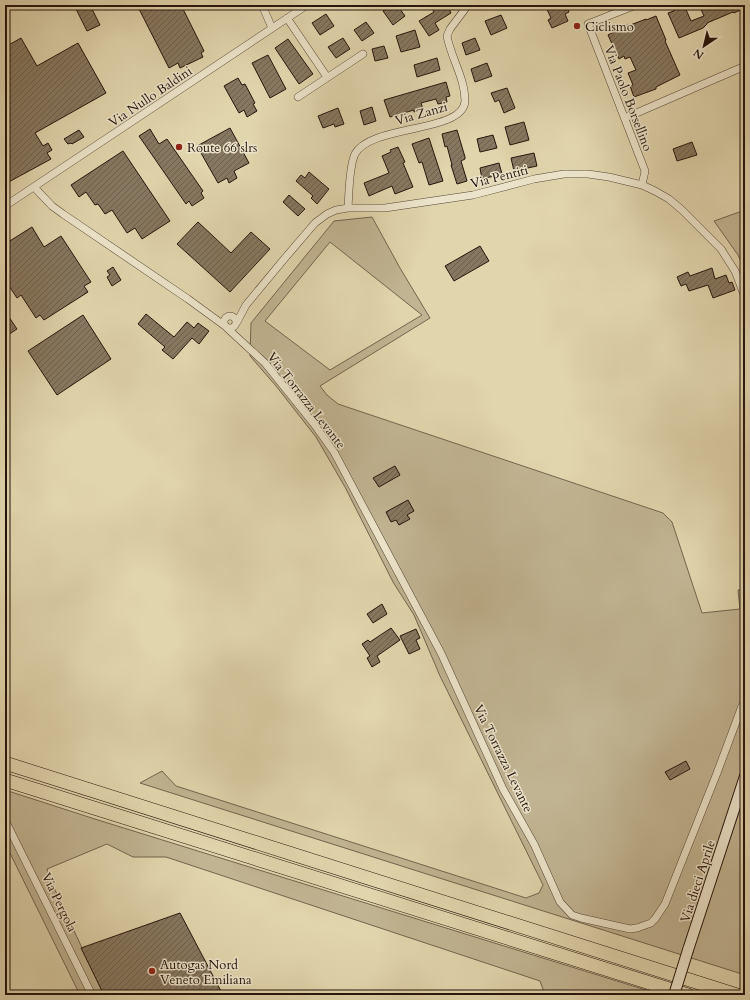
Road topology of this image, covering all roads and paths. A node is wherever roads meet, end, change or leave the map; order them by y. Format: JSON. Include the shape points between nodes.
{"nodes":[{"id":1,"x":262,"y":5,"type":"edge"},
{"id":2,"x":307,"y":5,"type":"edge"},
{"id":3,"x":468,"y":5,"type":"edge"},
{"id":4,"x":636,"y":5,"type":"edge"},
{"id":5,"x":287,"y":18,"type":"junction"},
{"id":6,"x":272,"y":28,"type":"junction"},
{"id":7,"x":363,"y":54,"type":"dead end"},
{"id":8,"x":745,"y":66,"type":"edge"},
{"id":9,"x":327,"y":77,"type":"junction"},
{"id":10,"x":298,"y":97,"type":"dead end"},
{"id":11,"x":625,"y":118,"type":"junction"},
{"id":12,"x":642,"y":185,"type":"junction"},
{"id":13,"x":34,"y":187,"type":"junction"},
{"id":14,"x":5,"y":206,"type":"edge"},
{"id":15,"x":348,"y":208,"type":"junction"},
{"id":16,"x":745,"y":297,"type":"edge"},
{"id":17,"x":246,"y":305,"type":"junction"},
{"id":18,"x":206,"y":312,"type":"junction"},
{"id":19,"x":229,"y":316,"type":"junction"},
{"id":20,"x":236,"y":323,"type":"junction"},
{"id":21,"x":226,"y":327,"type":"junction"},
{"id":22,"x":242,"y":341,"type":"junction"},
{"id":23,"x":745,"y":701,"type":"edge"},
{"id":24,"x":5,"y":763,"type":"edge"},
{"id":25,"x":745,"y":776,"type":"edge"},
{"id":26,"x":5,"y":780,"type":"edge"},
{"id":27,"x":5,"y":820,"type":"edge"},
{"id":28,"x":619,"y":958,"type":"junction"},
{"id":29,"x":745,"y":990,"type":"edge"},
{"id":30,"x":92,"y":995,"type":"edge"},
{"id":31,"x":674,"y":995,"type":"edge"},
{"id":32,"x":688,"y":995,"type":"edge"},
{"id":33,"x":737,"y":995,"type":"edge"}],
"edges":[{"from":1,"to":6,"type":"street"},
{"from":2,"to":5,"type":"street","name":"Via Nullo Baldini"},
{"from":3,"to":15,"type":"street","name":"Via Zanzi","via":[[447,36],[464,87],[465,102],[462,109],[448,120],[393,133],[364,144],[355,154],[352,163]]},
{"from":4,"to":11,"type":"street","name":"Via Paolo Borsellino","via":[[588,24]]},
{"from":5,"to":6,"type":"street","name":"Via Nullo Baldini"},
{"from":5,"to":9,"type":"street"},
{"from":6,"to":13,"type":"street","name":"Via Nullo Baldini"},
{"from":7,"to":9,"type":"street"},
{"from":8,"to":11,"type":"street"},
{"from":9,"to":10,"type":"street"},
{"from":11,"to":12,"type":"street","name":"Via Paolo Borsellino","via":[[645,171]]},
{"from":12,"to":15,"type":"street","name":"Via Pentiti","via":[[608,177],[564,174],[473,195],[385,208]]},
{"from":12,"to":16,"type":"street","name":"Via Pentiti","via":[[655,190],[682,210],[721,249],[735,271]]},
{"from":13,"to":14,"type":"street","name":"Via Nullo Baldini"},
{"from":13,"to":18,"type":"street","name":"Via Torrazza Levante","via":[[63,214]]},
{"from":15,"to":17,"type":"street","name":"Via Pentiti","via":[[327,214],[315,223]]},
{"from":17,"to":19,"type":"street","name":"Via Pentiti"},
{"from":17,"to":20,"type":"street","name":"Via Pentiti"},
{"from":18,"to":19,"type":"street","name":"Via Torrazza Levante"},
{"from":18,"to":21,"type":"street","name":"Via Torrazza Levante"},
{"from":19,"to":20,"type":"street","via":[[235,318]]},
{"from":19,"to":21,"type":"street","via":[[224,320]]},
{"from":20,"to":21,"type":"street","via":[[231,328]]},
{"from":20,"to":22,"type":"street","name":"Via Torrazza Levante"},
{"from":21,"to":22,"type":"street","name":"Via Torrazza Levante"},
{"from":22,"to":23,"type":"street","name":"Via Torrazza Levante","via":[[265,363],[334,452],[441,652],[503,789],[534,844],[560,902],[572,915],[630,928],[651,923],[665,904]]},
{"from":24,"to":28,"type":"highway"},
{"from":25,"to":31,"type":"main road","name":"Via dieci Aprile","bridge":true},
{"from":26,"to":32,"type":"highway"},
{"from":27,"to":30,"type":"street","name":"Via Pergola"},
{"from":28,"to":29,"type":"highway"},
{"from":28,"to":33,"type":"highway"}]}
